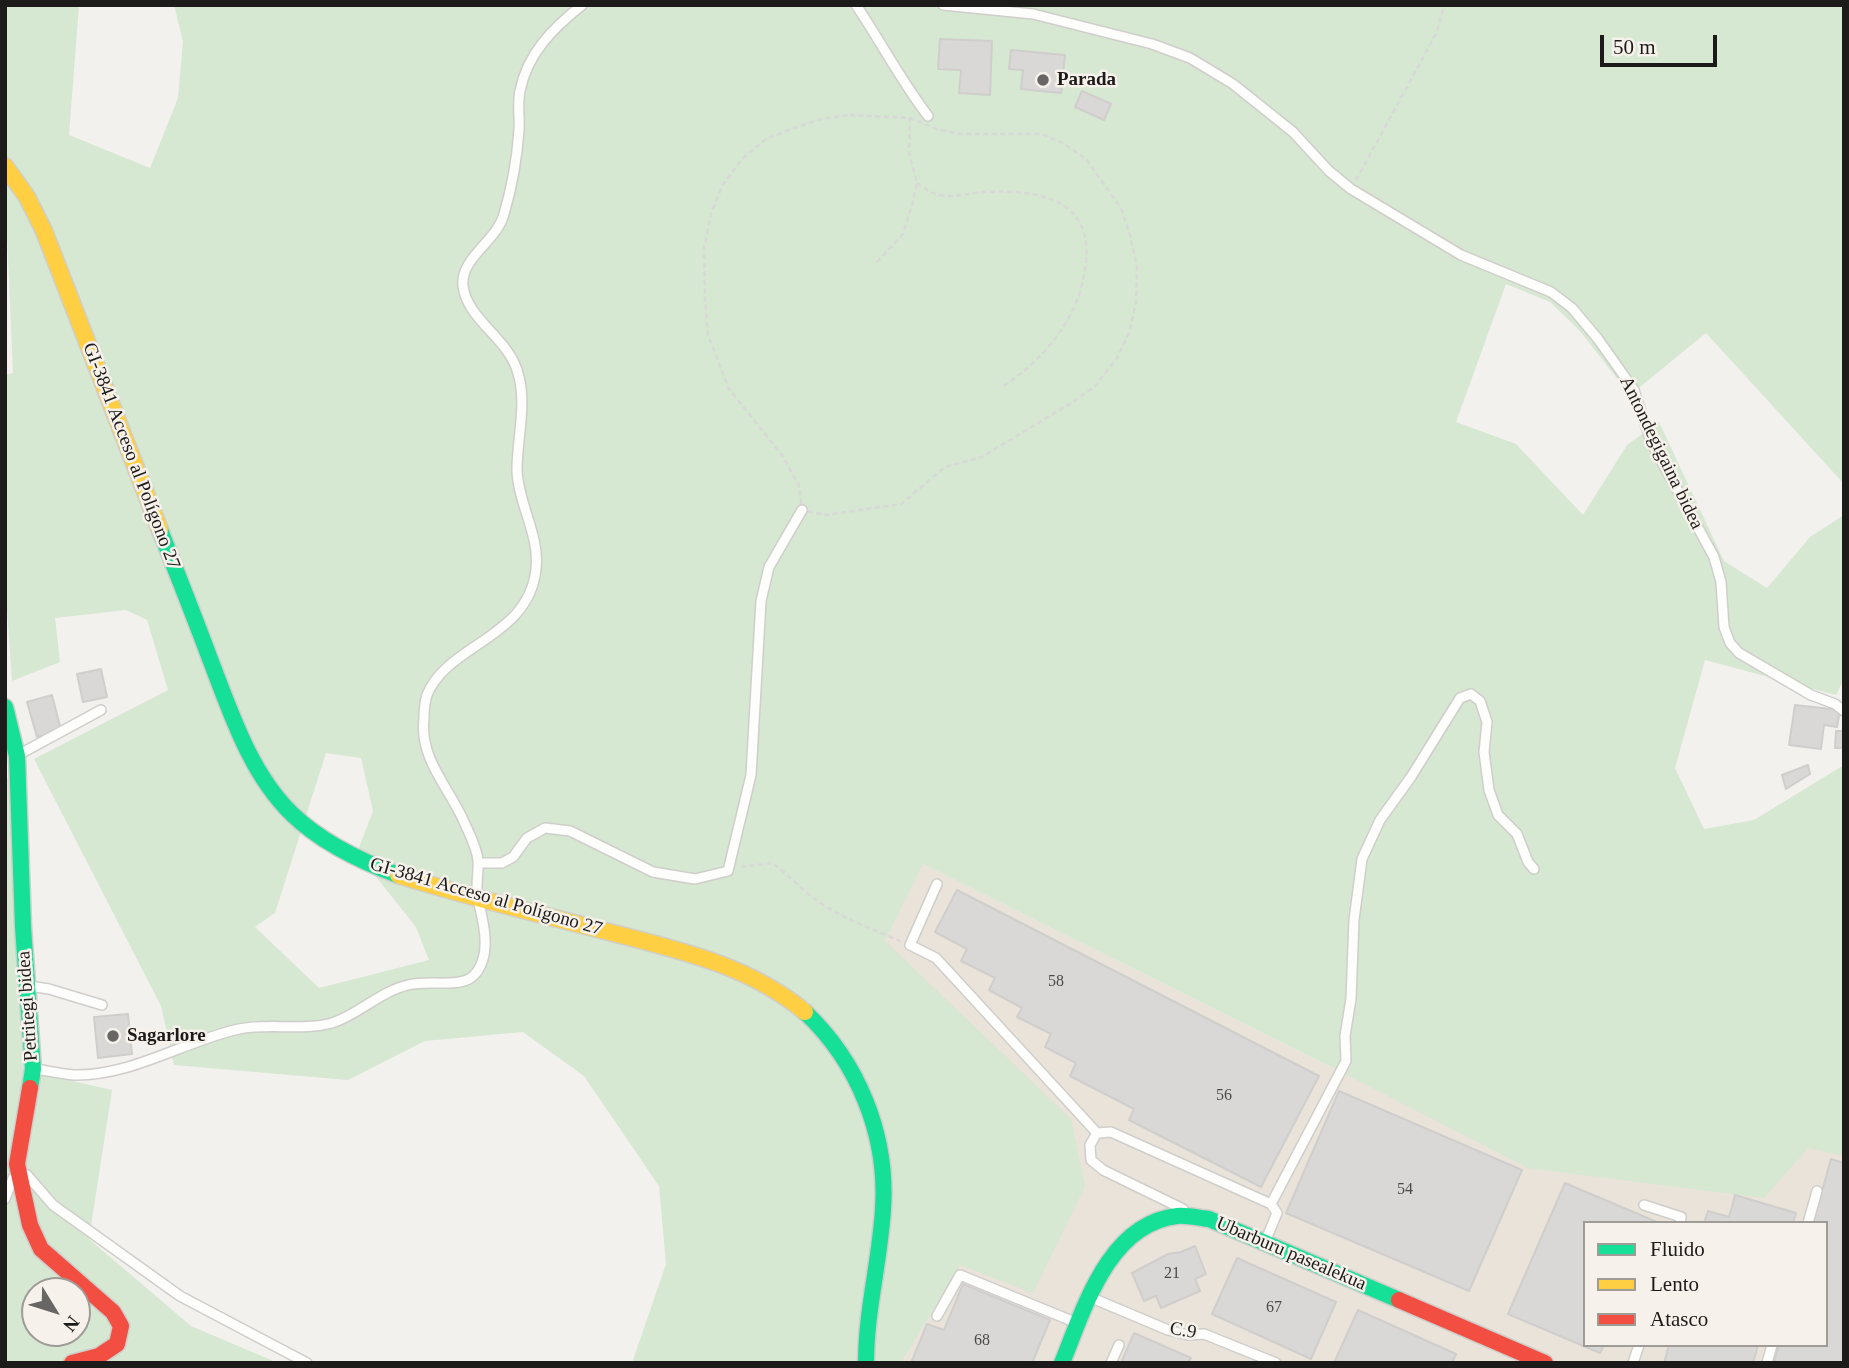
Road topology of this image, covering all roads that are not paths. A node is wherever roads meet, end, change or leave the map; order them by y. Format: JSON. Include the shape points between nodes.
{"nodes":[{"id":1,"x":582,"y":5,"type":"edge"},
{"id":2,"x":856,"y":5,"type":"edge"},
{"id":3,"x":943,"y":5,"type":"edge"},
{"id":4,"x":928,"y":116,"type":"dead end"},
{"id":5,"x":5,"y":166,"type":"edge"},
{"id":6,"x":802,"y":510,"type":"road end"},
{"id":7,"x":5,"y":707,"type":"edge"},
{"id":8,"x":101,"y":710,"type":"dead end"},
{"id":9,"x":1844,"y":711,"type":"edge"},
{"id":10,"x":17,"y":756,"type":"junction"},
{"id":11,"x":478,"y":863,"type":"junction"},
{"id":12,"x":1534,"y":869,"type":"dead end"},
{"id":13,"x":937,"y":884,"type":"dead end"},
{"id":14,"x":477,"y":897,"type":"junction"},
{"id":15,"x":27,"y":985,"type":"junction"},
{"id":16,"x":102,"y":1005,"type":"dead end"},
{"id":17,"x":33,"y":1069,"type":"junction"},
{"id":18,"x":1097,"y":1133,"type":"junction"},
{"id":19,"x":17,"y":1164,"type":"junction"},
{"id":20,"x":1817,"y":1191,"type":"dead end"},
{"id":21,"x":5,"y":1199,"type":"edge"},
{"id":22,"x":1271,"y":1204,"type":"junction"},
{"id":23,"x":1644,"y":1205,"type":"dead end"},
{"id":24,"x":1193,"y":1215,"type":"junction"},
{"id":25,"x":1680,"y":1221,"type":"edge"},
{"id":26,"x":1809,"y":1221,"type":"edge"},
{"id":27,"x":1265,"y":1242,"type":"junction"},
{"id":28,"x":1090,"y":1298,"type":"junction"},
{"id":29,"x":937,"y":1316,"type":"dead end"},
{"id":30,"x":1079,"y":1323,"type":"junction"},
{"id":31,"x":1119,"y":1345,"type":"dead end"},
{"id":32,"x":72,"y":1363,"type":"edge"},
{"id":33,"x":307,"y":1363,"type":"edge"},
{"id":34,"x":866,"y":1363,"type":"edge"},
{"id":35,"x":1062,"y":1363,"type":"edge"},
{"id":36,"x":1111,"y":1363,"type":"edge"},
{"id":37,"x":1276,"y":1363,"type":"edge"},
{"id":38,"x":1545,"y":1363,"type":"edge"}],
"edges":[{"from":1,"to":11,"type":"lane","via":[[541,43],[526,69],[519,94],[516,166],[503,219],[463,274],[464,292],[474,311],[506,347],[517,369],[522,391],[517,473],[535,543],[536,569],[529,595],[514,616],[440,674],[427,695],[423,723],[427,753],[463,818]]},
{"from":2,"to":4,"type":"lane"},
{"from":3,"to":9,"type":"lane","name":"Antondegigaina bidea","via":[[1034,14],[1190,58],[1233,84],[1293,132],[1351,189],[1461,255],[1552,292],[1598,339],[1634,390],[1651,442],[1714,557],[1730,643],[1739,653]]},
{"from":5,"to":14,"type":"main road","name":"GI-3841 Acceso al Polígono 27","via":[[44,231],[254,762],[300,822],[347,855],[396,875]]},
{"from":6,"to":11,"type":"lane","via":[[769,567],[761,601],[751,775],[728,871],[695,880],[653,872],[570,831],[545,828],[527,838],[513,857],[502,863]]},
{"from":7,"to":10,"type":"main road","name":"Petritegi bidea"},
{"from":8,"to":10,"type":"lane"},
{"from":10,"to":15,"type":"main road","name":"Petritegi bidea"},
{"from":11,"to":14,"type":"lane"},
{"from":12,"to":22,"type":"lane","via":[[1517,834],[1498,815],[1489,790],[1484,752],[1487,722],[1480,701],[1471,694],[1460,698],[1380,820],[1363,859],[1354,920],[1346,1061]]},
{"from":13,"to":18,"type":"lane","via":[[910,945],[936,958]]},
{"from":14,"to":17,"type":"lane","via":[[485,944],[482,965],[472,978],[408,985],[380,995],[336,1022],[240,1029],[100,1073],[74,1075]]},
{"from":14,"to":34,"type":"main road","name":"GI-3841 Acceso al Polígono 27","via":[[738,970],[784,995],[830,1037],[861,1087],[880,1142],[884,1193]]},
{"from":15,"to":16,"type":"lane"},
{"from":15,"to":17,"type":"main road","name":"Petritegi bidea"},
{"from":17,"to":19,"type":"main road","name":"Petritegi bidea"},
{"from":18,"to":22,"type":"lane","via":[[1111,1132]]},
{"from":18,"to":24,"type":"lane","via":[[1090,1145],[1091,1160]]},
{"from":19,"to":21,"type":"lane"},
{"from":19,"to":32,"type":"main road","name":"Petritegi bidea","via":[[30,1225],[41,1249],[113,1312],[121,1326],[117,1344],[99,1356]]},
{"from":19,"to":33,"type":"lane","via":[[53,1205],[180,1296]]},
{"from":20,"to":26,"type":"lane"},
{"from":22,"to":27,"type":"lane","via":[[1277,1213]]},
{"from":23,"to":25,"type":"lane","via":[[1681,1217]]},
{"from":24,"to":27,"type":"main road","name":"Ubarburu pasealekua"},
{"from":24,"to":28,"type":"main road","name":"Ubarburu pasealekua","via":[[1162,1218],[1128,1237]]},
{"from":27,"to":38,"type":"main road","name":"Ubarburu pasealekua","via":[[1505,1350]]},
{"from":28,"to":30,"type":"main road","name":"Ubarburu pasealekua"},
{"from":28,"to":37,"type":"lane","name":"C.9","via":[[1168,1330],[1204,1334]]},
{"from":29,"to":30,"type":"lane","via":[[960,1275]]},
{"from":30,"to":35,"type":"main road","name":"Ubarburu pasealekua"},
{"from":31,"to":36,"type":"lane"}]}
